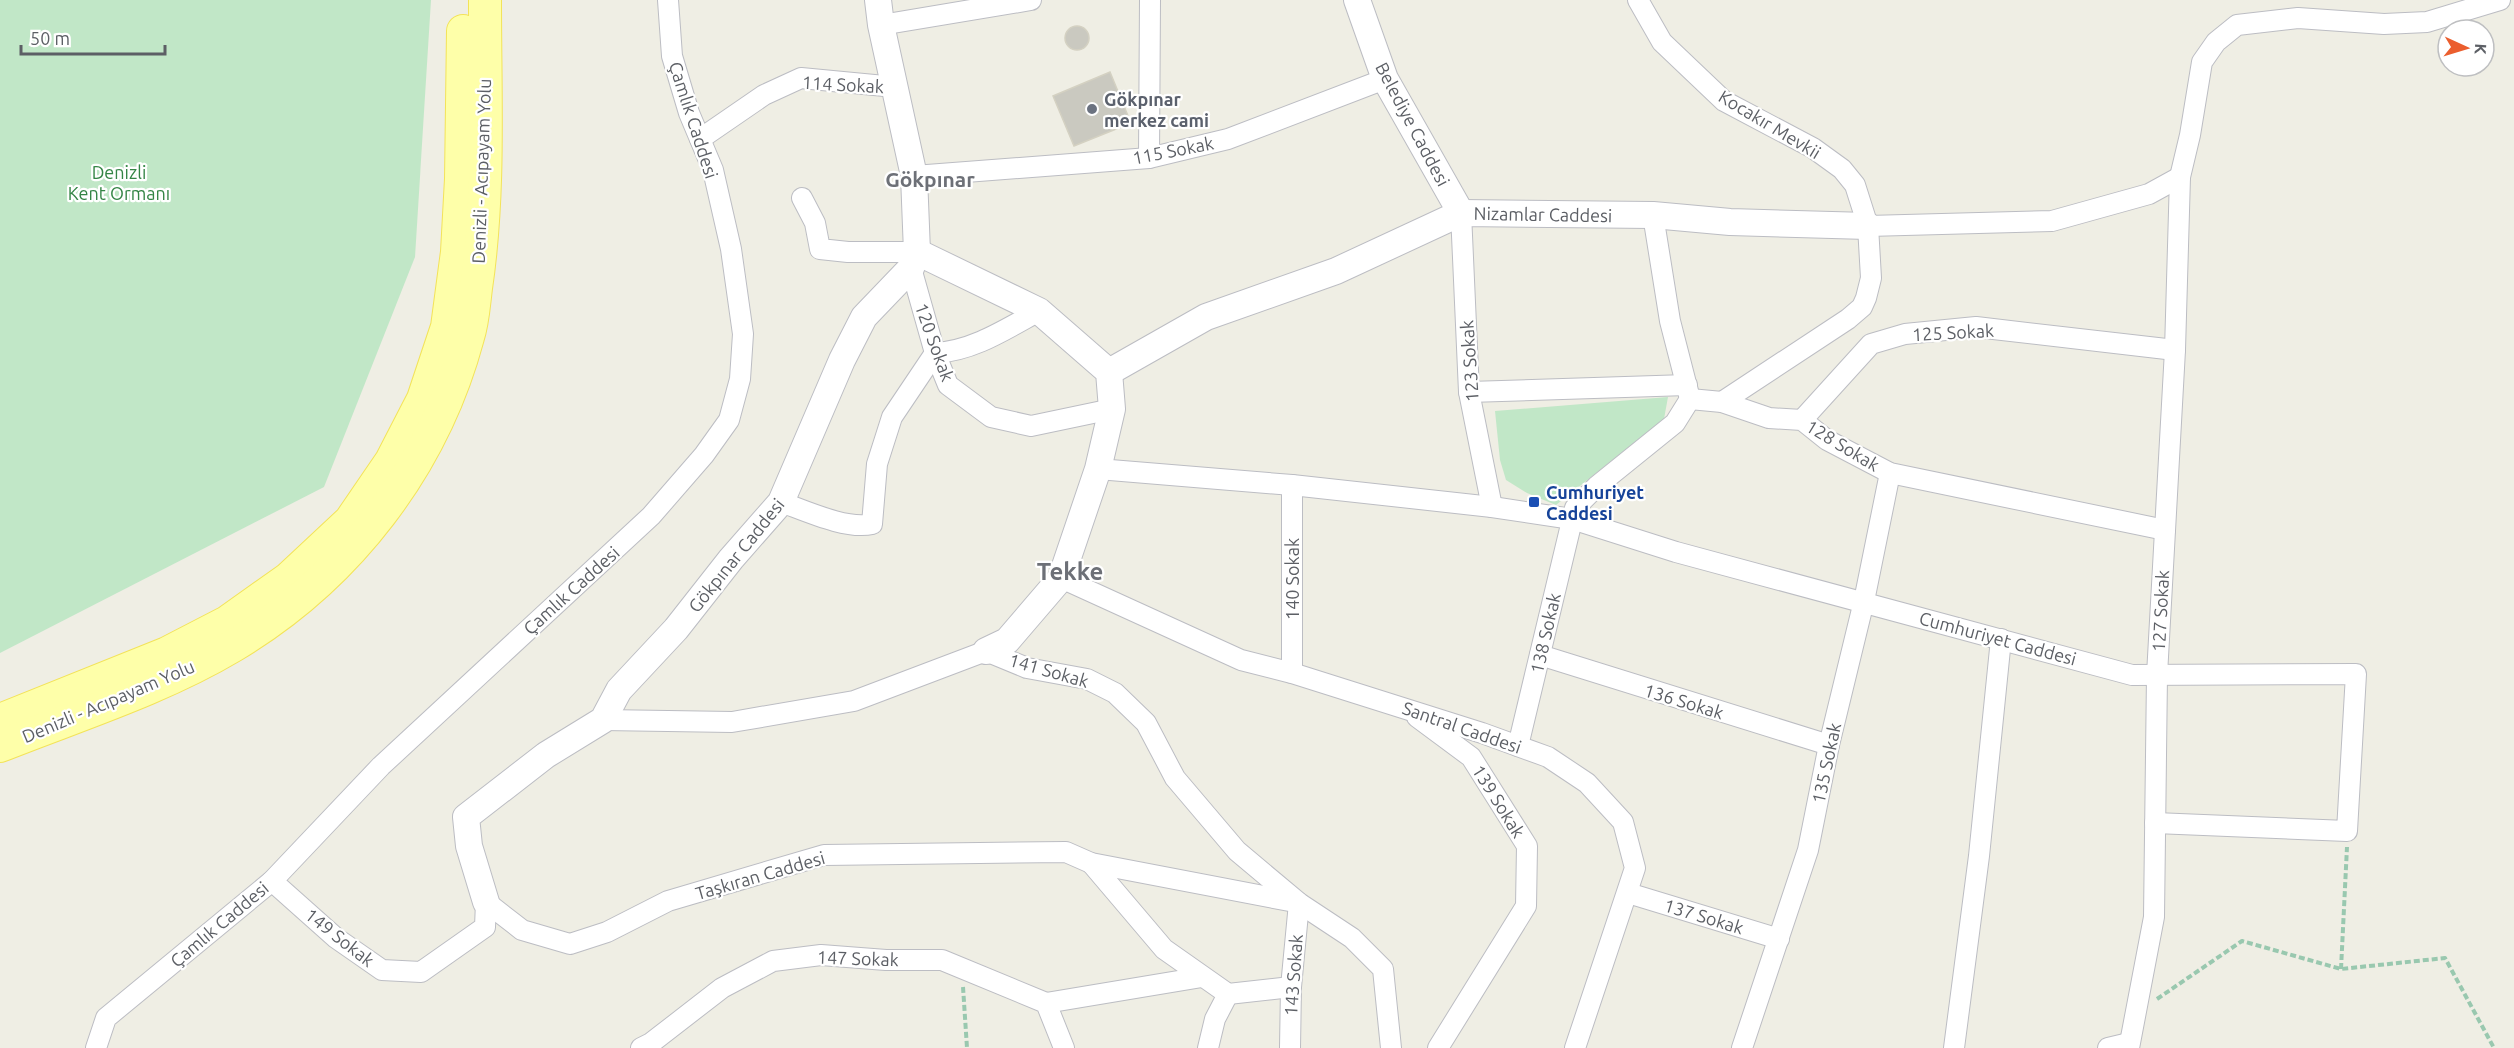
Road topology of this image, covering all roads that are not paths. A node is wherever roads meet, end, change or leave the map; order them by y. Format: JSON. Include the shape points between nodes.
{"nodes":[{"id":1,"x":463,"y":0,"type":"edge"},
{"id":2,"x":485,"y":0,"type":"edge"},
{"id":3,"x":668,"y":0,"type":"edge"},
{"id":4,"x":878,"y":0,"type":"edge"},
{"id":5,"x":1031,"y":0,"type":"edge"},
{"id":6,"x":1150,"y":0,"type":"edge"},
{"id":7,"x":1357,"y":0,"type":"edge"},
{"id":8,"x":1638,"y":0,"type":"edge"},
{"id":9,"x":2500,"y":0,"type":"edge"},
{"id":10,"x":881,"y":26,"type":"junction"},
{"id":11,"x":1384,"y":79,"type":"junction"},
{"id":12,"x":895,"y":87,"type":"junction"},
{"id":13,"x":700,"y":139,"type":"junction"},
{"id":14,"x":1149,"y":158,"type":"junction"},
{"id":15,"x":914,"y":176,"type":"junction"},
{"id":16,"x":2180,"y":177,"type":"junction"},
{"id":17,"x":802,"y":198,"type":"dead end"},
{"id":18,"x":1461,"y":213,"type":"junction"},
{"id":19,"x":1653,"y":215,"type":"junction"},
{"id":20,"x":1868,"y":226,"type":"junction"},
{"id":21,"x":914,"y":260,"type":"junction"},
{"id":22,"x":1038,"y":311,"type":"junction"},
{"id":23,"x":2175,"y":350,"type":"junction"},
{"id":24,"x":935,"y":353,"type":"junction"},
{"id":25,"x":1109,"y":372,"type":"junction"},
{"id":26,"x":1469,"y":392,"type":"junction"},
{"id":27,"x":1688,"y":392,"type":"junction"},
{"id":28,"x":1722,"y":402,"type":"junction"},
{"id":29,"x":1112,"y":409,"type":"junction"},
{"id":30,"x":1802,"y":420,"type":"junction"},
{"id":31,"x":1098,"y":469,"type":"junction"},
{"id":32,"x":1890,"y":473,"type":"junction"},
{"id":33,"x":1292,"y":485,"type":"junction"},
{"id":34,"x":781,"y":502,"type":"junction"},
{"id":35,"x":1492,"y":507,"type":"junction"},
{"id":36,"x":1572,"y":519,"type":"junction"},
{"id":37,"x":2164,"y":530,"type":"junction"},
{"id":38,"x":1061,"y":578,"type":"junction"},
{"id":39,"x":1864,"y":601,"type":"junction"},
{"id":40,"x":2001,"y":639,"type":"junction"},
{"id":41,"x":986,"y":651,"type":"junction"},
{"id":42,"x":1540,"y":655,"type":"junction"},
{"id":43,"x":1292,"y":673,"type":"junction"},
{"id":44,"x":2157,"y":675,"type":"junction"},
{"id":45,"x":1403,"y":708,"type":"junction"},
{"id":46,"x":0,"y":720,"type":"edge"},
{"id":47,"x":603,"y":720,"type":"junction"},
{"id":48,"x":1829,"y":745,"type":"junction"},
{"id":49,"x":0,"y":746,"type":"edge"},
{"id":50,"x":1518,"y":746,"type":"junction"},
{"id":51,"x":2155,"y":824,"type":"junction"},
{"id":52,"x":1091,"y":862,"type":"junction"},
{"id":53,"x":272,"y":881,"type":"junction"},
{"id":54,"x":1628,"y":893,"type":"junction"},
{"id":55,"x":486,"y":902,"type":"junction"},
{"id":56,"x":1299,"y":903,"type":"junction"},
{"id":57,"x":1779,"y":939,"type":"junction"},
{"id":58,"x":1202,"y":977,"type":"junction"},
{"id":59,"x":1291,"y":987,"type":"junction"},
{"id":60,"x":1228,"y":994,"type":"junction"},
{"id":61,"x":1046,"y":1003,"type":"junction"},
{"id":62,"x":2129,"y":1046,"type":"edge"},
{"id":63,"x":96,"y":1048,"type":"edge"},
{"id":64,"x":641,"y":1048,"type":"edge"},
{"id":65,"x":1064,"y":1048,"type":"edge"},
{"id":66,"x":1208,"y":1048,"type":"edge"},
{"id":67,"x":1290,"y":1048,"type":"edge"},
{"id":68,"x":1391,"y":1048,"type":"edge"},
{"id":69,"x":1438,"y":1048,"type":"edge"},
{"id":70,"x":1575,"y":1048,"type":"edge"},
{"id":71,"x":1742,"y":1048,"type":"edge"},
{"id":72,"x":1954,"y":1048,"type":"edge"},
{"id":73,"x":2108,"y":1048,"type":"edge"}],
"edges":[{"from":1,"to":46,"type":"main road","name":"Denizli - Acıpayam Yolu","via":[[461,179],[447,327],[423,399],[391,460],[350,521],[289,578],[227,622],[167,653]]},
{"from":2,"to":49,"type":"main road","name":"Denizli - Acıpayam Yolu","via":[[482,252],[470,326],[443,410],[411,473],[366,534],[302,599],[233,646],[167,680]]},
{"from":3,"to":13,"type":"street","name":"Çamlık Caddesi","via":[[672,56]]},
{"from":4,"to":10,"type":"street"},
{"from":5,"to":10,"type":"street"},
{"from":6,"to":14,"type":"street"},
{"from":7,"to":11,"type":"street","name":"Belediye Caddesi"},
{"from":8,"to":20,"type":"street","name":"Kocakır Mevkii","via":[[1662,42],[1724,101],[1813,148],[1842,169],[1855,185]]},
{"from":9,"to":16,"type":"street","name":"127 Sokak","via":[[2427,22],[2384,24],[2298,18],[2237,25],[2216,42],[2202,62]]},
{"from":10,"to":12,"type":"street"},
{"from":11,"to":14,"type":"street","name":"115 Sokak","via":[[1228,139]]},
{"from":11,"to":18,"type":"street","name":"Belediye Caddesi"},
{"from":12,"to":13,"type":"street","name":"114 Sokak","via":[[801,78],[764,95]]},
{"from":12,"to":15,"type":"street"},
{"from":13,"to":53,"type":"street","name":"Çamlık Caddesi","via":[[712,170],[731,249],[743,334],[740,379],[729,420],[651,516],[381,766]]},
{"from":14,"to":15,"type":"street","name":"115 Sokak"},
{"from":15,"to":21,"type":"street"},
{"from":16,"to":20,"type":"street","via":[[2149,194],[2052,221]]},
{"from":16,"to":23,"type":"street","name":"127 Sokak"},
{"from":17,"to":21,"type":"street","via":[[815,223],[820,249]]},
{"from":18,"to":19,"type":"street","name":"Nizamlar Caddesi"},
{"from":18,"to":25,"type":"street","name":"Nizamlar Caddesi","via":[[1336,271],[1206,317]]},
{"from":18,"to":26,"type":"street","name":"123 Sokak"},
{"from":19,"to":20,"type":"street","name":"Nizamlar Caddesi","via":[[1730,222]]},
{"from":19,"to":27,"type":"street","via":[[1670,321]]},
{"from":20,"to":28,"type":"street","name":"Kocakır Mevkii","via":[[1871,279],[1862,307]]},
{"from":21,"to":22,"type":"street"},
{"from":21,"to":24,"type":"street","name":"120 Sokak"},
{"from":21,"to":34,"type":"street","name":"Gökpınar Caddesi","via":[[864,318]]},
{"from":22,"to":24,"type":"street","via":[[955,352]]},
{"from":22,"to":25,"type":"street"},
{"from":23,"to":30,"type":"street","name":"125 Sokak","via":[[1976,327],[1905,334],[1871,344]]},
{"from":23,"to":37,"type":"street","name":"127 Sokak"},
{"from":24,"to":29,"type":"street","name":"120 Sokak","via":[[948,386],[991,417],[1031,426]]},
{"from":24,"to":34,"type":"street","via":[[892,417],[878,464],[872,524],[862,526],[831,519]]},
{"from":25,"to":29,"type":"street"},
{"from":26,"to":27,"type":"street","name":"128 Sokak"},
{"from":26,"to":35,"type":"street","name":"123 Sokak"},
{"from":27,"to":28,"type":"street","name":"128 Sokak"},
{"from":27,"to":36,"type":"street","via":[[1675,423],[1597,486],[1575,508]]},
{"from":28,"to":30,"type":"street","name":"128 Sokak","via":[[1769,418]]},
{"from":29,"to":31,"type":"street"},
{"from":30,"to":32,"type":"street","name":"128 Sokak","via":[[1827,440]]},
{"from":31,"to":33,"type":"street","name":"Cumhuriyet Caddesi"},
{"from":31,"to":38,"type":"street"},
{"from":32,"to":37,"type":"street","name":"128 Sokak"},
{"from":32,"to":39,"type":"street","name":"135 Sokak"},
{"from":33,"to":35,"type":"street","name":"Cumhuriyet Caddesi"},
{"from":33,"to":43,"type":"street","name":"140 Sokak"},
{"from":34,"to":47,"type":"street","name":"Gökpınar Caddesi","via":[[676,629],[619,690]]},
{"from":35,"to":36,"type":"street","name":"Cumhuriyet Caddesi"},
{"from":36,"to":39,"type":"street","name":"Cumhuriyet Caddesi","via":[[1676,552]]},
{"from":36,"to":42,"type":"street","name":"138 Sokak"},
{"from":37,"to":44,"type":"street","name":"127 Sokak"},
{"from":38,"to":41,"type":"street","via":[[1007,641]]},
{"from":38,"to":43,"type":"street","name":"Santral Caddesi","via":[[1241,660]]},
{"from":39,"to":40,"type":"street","name":"Cumhuriyet Caddesi"},
{"from":39,"to":48,"type":"street","name":"135 Sokak"},
{"from":40,"to":44,"type":"street","name":"Cumhuriyet Caddesi","via":[[2132,675]]},
{"from":40,"to":72,"type":"street"},
{"from":41,"to":47,"type":"street","name":"141 Sokak","via":[[854,701],[732,722]]},
{"from":41,"to":56,"type":"street","name":"141 Sokak","via":[[1027,668],[1087,679],[1115,693],[1146,723],[1175,778],[1237,851]]},
{"from":42,"to":48,"type":"street","name":"136 Sokak"},
{"from":42,"to":50,"type":"street","name":"138 Sokak"},
{"from":43,"to":45,"type":"street","name":"Santral Caddesi"},
{"from":44,"to":51,"type":"street","name":"127 Sokak"},
{"from":44,"to":51,"type":"street","name":"Cumhuriyet Caddesi","via":[[2356,674],[2347,831]]},
{"from":45,"to":50,"type":"street","name":"Santral Caddesi"},
{"from":45,"to":69,"type":"street","name":"139 Sokak","via":[[1471,757],[1527,846],[1526,906]]},
{"from":47,"to":55,"type":"street","via":[[546,755],[466,817],[469,846]]},
{"from":48,"to":57,"type":"street","name":"135 Sokak","via":[[1808,850]]},
{"from":50,"to":54,"type":"street","name":"Santral Caddesi","via":[[1548,757],[1587,783],[1623,822],[1635,868]]},
{"from":51,"to":62,"type":"street","name":"127 Sokak","via":[[2154,916]]},
{"from":52,"to":55,"type":"street","name":"Taşkıran Caddesi","via":[[1066,852],[824,855],[668,901],[607,932],[570,944],[522,930]]},
{"from":52,"to":56,"type":"street","name":"Taşkıran Caddesi"},
{"from":52,"to":58,"type":"street","via":[[1164,949]]},
{"from":53,"to":55,"type":"street","name":"149 Sokak","via":[[336,938],[382,970],[421,972],[485,927]]},
{"from":53,"to":63,"type":"street","name":"Çamlık Caddesi","via":[[106,1018]]},
{"from":54,"to":57,"type":"street","name":"137 Sokak"},
{"from":54,"to":70,"type":"street","name":"Santral Caddesi"},
{"from":56,"to":59,"type":"street","name":"143 Sokak"},
{"from":56,"to":68,"type":"street","via":[[1352,938],[1383,969]]},
{"from":57,"to":71,"type":"street","name":"135 Sokak"},
{"from":58,"to":60,"type":"street"},
{"from":58,"to":61,"type":"street"},
{"from":59,"to":60,"type":"street"},
{"from":59,"to":67,"type":"street","name":"143 Sokak"},
{"from":60,"to":66,"type":"street","via":[[1215,1019]]},
{"from":61,"to":64,"type":"street","name":"147 Sokak","via":[[942,960],[821,955],[773,961],[722,988]]},
{"from":61,"to":65,"type":"street"},
{"from":62,"to":73,"type":"street"}]}
